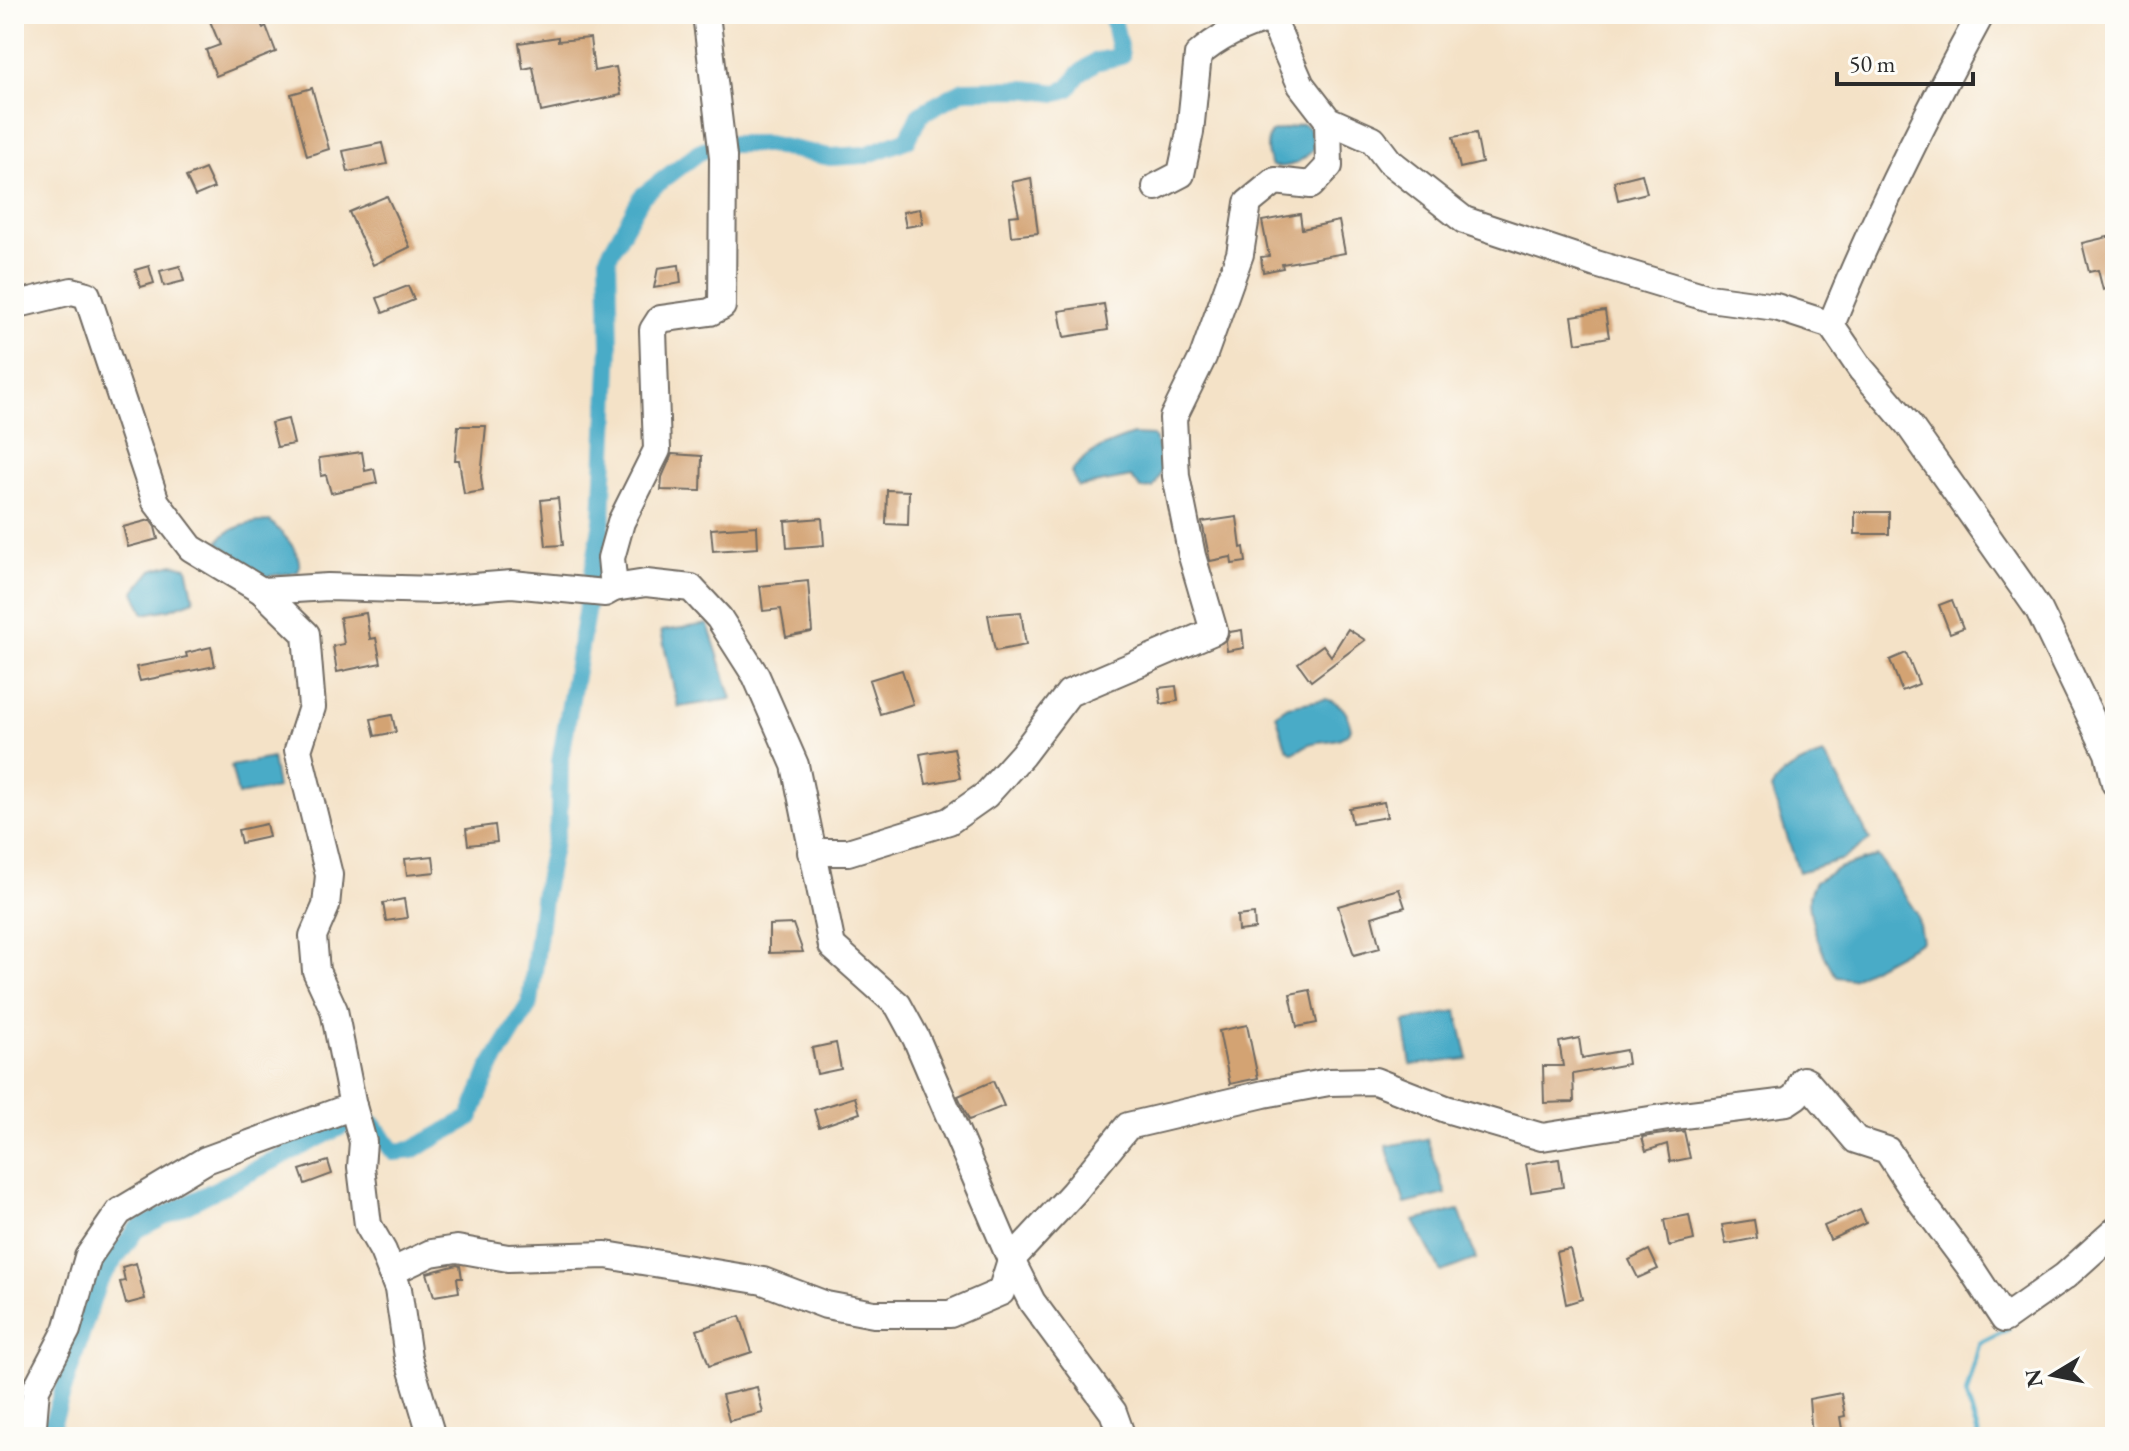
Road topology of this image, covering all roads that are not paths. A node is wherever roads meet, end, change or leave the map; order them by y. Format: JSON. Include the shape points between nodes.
{"nodes":[{"id":1,"x":706,"y":14,"type":"edge"},
{"id":2,"x":1981,"y":14,"type":"edge"},
{"id":3,"x":1271,"y":16,"type":"edge"},
{"id":4,"x":1328,"y":120,"type":"junction"},
{"id":5,"x":1156,"y":187,"type":"dead end"},
{"id":6,"x":14,"y":305,"type":"edge"},
{"id":7,"x":1831,"y":325,"type":"junction"},
{"id":8,"x":614,"y":588,"type":"junction"},
{"id":9,"x":262,"y":591,"type":"junction"},
{"id":10,"x":2115,"y":783,"type":"edge"},
{"id":11,"x":811,"y":852,"type":"junction"},
{"id":12,"x":353,"y":1106,"type":"junction"},
{"id":13,"x":2115,"y":1231,"type":"edge"},
{"id":14,"x":1011,"y":1260,"type":"junction"},
{"id":15,"x":391,"y":1272,"type":"junction"},
{"id":16,"x":32,"y":1437,"type":"edge"},
{"id":17,"x":432,"y":1437,"type":"edge"},
{"id":18,"x":1122,"y":1437,"type":"edge"}],
"edges":[{"from":1,"to":8,"type":"street","via":[[723,157],[722,306],[660,319],[653,330],[657,450],[621,522],[611,558]]},
{"from":2,"to":7,"type":"street","via":[[1861,248]]},
{"from":3,"to":4,"type":"street","via":[[1301,85]]},
{"from":3,"to":5,"type":"street","via":[[1213,42],[1198,55],[1181,174]]},
{"from":4,"to":7,"type":"street","via":[[1373,140],[1389,161],[1464,220],[1709,298],[1776,307]]},
{"from":4,"to":11,"type":"street","via":[[1329,166],[1311,185],[1275,181],[1248,203],[1240,254],[1203,357],[1173,418],[1176,476],[1214,631],[1069,693],[986,795],[949,821],[848,852]]},
{"from":6,"to":9,"type":"street","via":[[72,291],[87,295],[156,502],[191,548]]},
{"from":7,"to":10,"type":"street","via":[[1909,425],[2039,610],[2108,753]]},
{"from":8,"to":9,"type":"street","via":[[605,593],[512,584]]},
{"from":8,"to":11,"type":"street","via":[[646,583],[691,588],[719,618],[756,676],[795,765]]},
{"from":9,"to":12,"type":"street","via":[[306,634],[312,707],[298,750],[329,875],[326,906],[313,936],[316,971],[334,1010]]},
{"from":11,"to":14,"type":"street","via":[[832,946],[898,1005]]},
{"from":12,"to":15,"type":"street","via":[[363,1142],[368,1225]]},
{"from":12,"to":16,"type":"street","via":[[206,1160],[119,1212],[88,1257],[67,1330],[36,1389]]},
{"from":13,"to":14,"type":"street","via":[[2065,1276],[2004,1319],[1887,1150],[1856,1140],[1803,1080],[1787,1102],[1542,1137],[1375,1081],[1329,1082],[1128,1126]]},
{"from":14,"to":15,"type":"street","via":[[1001,1292],[950,1314],[874,1314],[826,1305],[763,1281],[606,1255],[508,1258],[457,1249],[431,1253]]},
{"from":14,"to":18,"type":"street","via":[[1032,1302],[1113,1412]]},
{"from":15,"to":17,"type":"street"}]}
